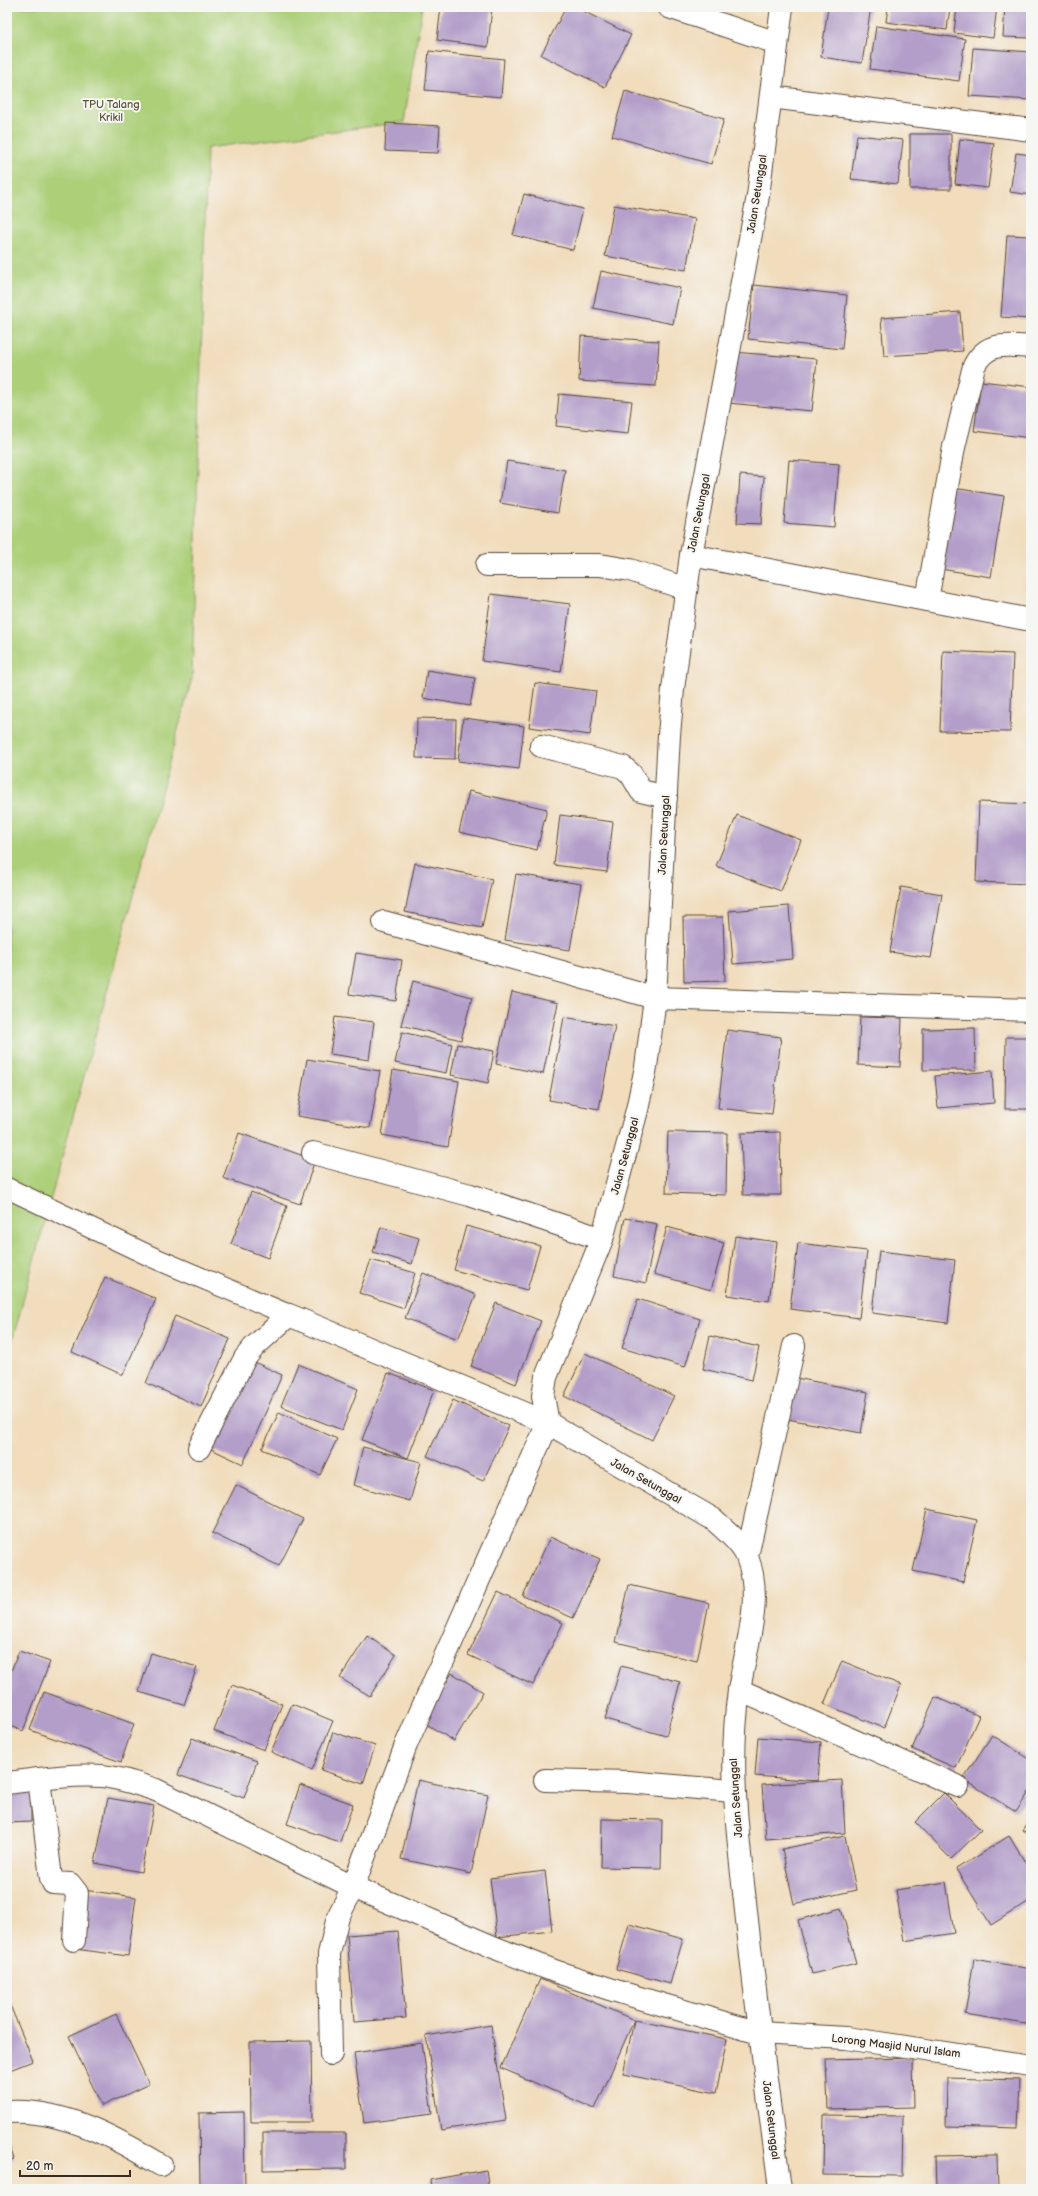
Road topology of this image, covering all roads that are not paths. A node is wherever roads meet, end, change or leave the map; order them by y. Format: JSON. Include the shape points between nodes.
{"nodes":[{"id":1,"x":782,"y":7,"type":"edge"},
{"id":2,"x":670,"y":8,"type":"edge"},
{"id":3,"x":777,"y":43,"type":"junction"},
{"id":4,"x":771,"y":97,"type":"junction"},
{"id":5,"x":1031,"y":130,"type":"edge"},
{"id":6,"x":1031,"y":347,"type":"edge"},
{"id":7,"x":691,"y":556,"type":"junction"},
{"id":8,"x":486,"y":565,"type":"dead end"},
{"id":9,"x":686,"y":589,"type":"junction"},
{"id":10,"x":927,"y":600,"type":"junction"},
{"id":11,"x":1031,"y":620,"type":"edge"},
{"id":12,"x":541,"y":746,"type":"dead end"},
{"id":13,"x":666,"y":797,"type":"junction"},
{"id":14,"x":384,"y":922,"type":"dead end"},
{"id":15,"x":655,"y":998,"type":"junction"},
{"id":16,"x":1031,"y":1010,"type":"edge"},
{"id":17,"x":313,"y":1153,"type":"dead end"},
{"id":18,"x":7,"y":1188,"type":"edge"},
{"id":19,"x":602,"y":1239,"type":"junction"},
{"id":20,"x":289,"y":1315,"type":"junction"},
{"id":21,"x":794,"y":1346,"type":"dead end"},
{"id":22,"x":548,"y":1423,"type":"junction"},
{"id":23,"x":199,"y":1448,"type":"dead end"},
{"id":24,"x":747,"y":1556,"type":"junction"},
{"id":25,"x":739,"y":1690,"type":"junction"},
{"id":26,"x":39,"y":1779,"type":"junction"},
{"id":27,"x":545,"y":1780,"type":"dead end"},
{"id":28,"x":7,"y":1783,"type":"edge"},
{"id":29,"x":957,"y":1786,"type":"dead end"},
{"id":30,"x":733,"y":1791,"type":"junction"},
{"id":31,"x":353,"y":1887,"type":"junction"},
{"id":32,"x":74,"y":1940,"type":"dead end"},
{"id":33,"x":759,"y":2033,"type":"junction"},
{"id":34,"x":331,"y":2054,"type":"dead end"},
{"id":35,"x":1031,"y":2066,"type":"edge"},
{"id":36,"x":7,"y":2112,"type":"edge"},
{"id":37,"x":161,"y":2165,"type":"dead end"},
{"id":38,"x":780,"y":2189,"type":"edge"}],
"edges":[{"from":1,"to":3,"type":"street","name":"Jalan Setunggal"},
{"from":2,"to":3,"type":"street"},
{"from":3,"to":4,"type":"street","name":"Jalan Setunggal"},
{"from":4,"to":5,"type":"street"},
{"from":4,"to":7,"type":"street","name":"Jalan Setunggal","via":[[758,196]]},
{"from":6,"to":10,"type":"street","via":[[993,347],[979,357],[974,366],[954,447]]},
{"from":7,"to":9,"type":"street","name":"Jalan Setunggal"},
{"from":7,"to":10,"type":"street"},
{"from":8,"to":9,"type":"street","via":[[600,565],[630,570]]},
{"from":9,"to":13,"type":"street","name":"Jalan Setunggal","via":[[673,689]]},
{"from":10,"to":11,"type":"street"},
{"from":12,"to":13,"type":"street","via":[[623,767],[632,774],[641,790]]},
{"from":13,"to":15,"type":"street","name":"Jalan Setunggal"},
{"from":14,"to":15,"type":"street"},
{"from":15,"to":16,"type":"street"},
{"from":15,"to":19,"type":"street","name":"Jalan Setunggal","via":[[646,1067],[637,1110]]},
{"from":17,"to":19,"type":"street","via":[[470,1195]]},
{"from":18,"to":20,"type":"lane","via":[[152,1257]]},
{"from":19,"to":22,"type":"street","name":"Jalan Setunggal","via":[[546,1377],[543,1396]]},
{"from":20,"to":22,"type":"street"},
{"from":20,"to":23,"type":"street","via":[[245,1358]]},
{"from":21,"to":24,"type":"street"},
{"from":22,"to":24,"type":"street","name":"Jalan Setunggal","via":[[712,1519]]},
{"from":22,"to":31,"type":"street","via":[[406,1745]]},
{"from":24,"to":25,"type":"street","name":"Jalan Setunggal","via":[[752,1576],[752,1615]]},
{"from":25,"to":29,"type":"street"},
{"from":25,"to":30,"type":"street","name":"Jalan Setunggal","via":[[733,1744]]},
{"from":26,"to":28,"type":"street","name":"Lorong Masjid Nurul Islam"},
{"from":26,"to":31,"type":"street","name":"Lorong Masjid Nurul Islam","via":[[103,1776],[148,1788]]},
{"from":26,"to":32,"type":"street","via":[[51,1878],[53,1883],[70,1884],[77,1893]]},
{"from":27,"to":30,"type":"street","via":[[628,1782]]},
{"from":30,"to":33,"type":"street","name":"Jalan Setunggal"},
{"from":31,"to":33,"type":"street","name":"Lorong Masjid Nurul Islam","via":[[557,1972]]},
{"from":31,"to":34,"type":"street","via":[[338,1918],[329,1954]]},
{"from":33,"to":35,"type":"street","name":"Lorong Masjid Nurul Islam","via":[[846,2038]]},
{"from":33,"to":38,"type":"street","name":"Jalan Setunggal"},
{"from":36,"to":37,"type":"street","via":[[32,2113],[78,2124],[127,2145]]}]}
